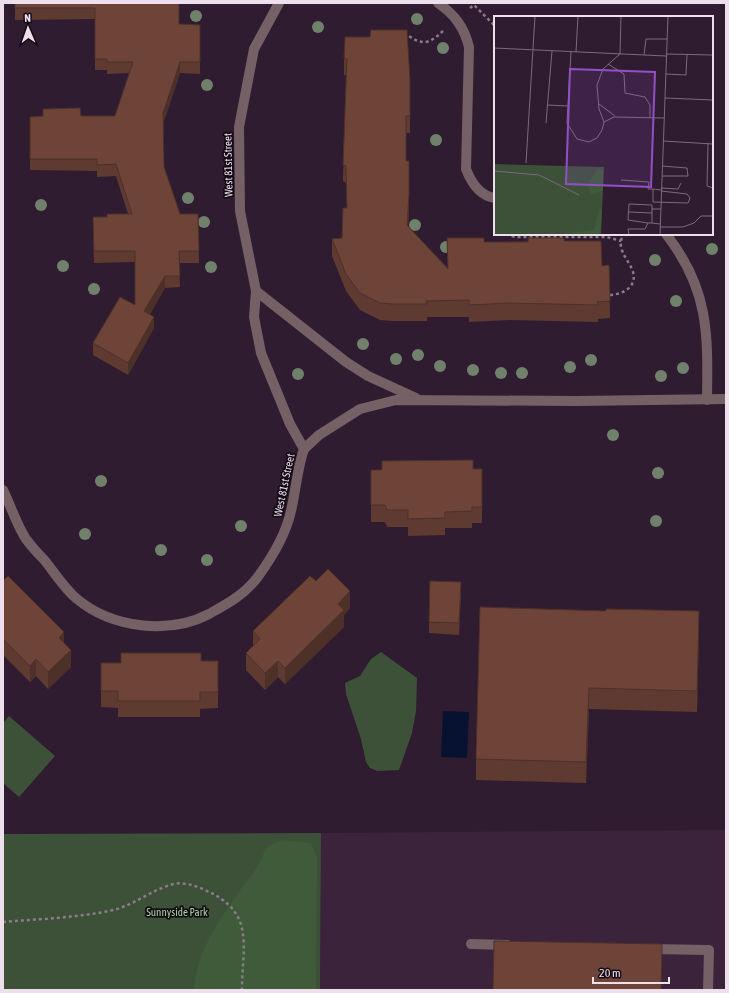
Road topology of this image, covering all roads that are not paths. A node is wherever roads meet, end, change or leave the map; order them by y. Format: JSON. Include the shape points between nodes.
{"nodes":[{"id":1,"x":279,"y":3,"type":"edge"},
{"id":2,"x":438,"y":3,"type":"edge"},
{"id":3,"x":494,"y":198,"type":"edge"},
{"id":4,"x":667,"y":235,"type":"edge"},
{"id":5,"x":256,"y":291,"type":"junction"},
{"id":6,"x":418,"y":399,"type":"junction"},
{"id":7,"x":726,"y":399,"type":"edge"},
{"id":8,"x":707,"y":400,"type":"junction"},
{"id":9,"x":304,"y":449,"type":"junction"},
{"id":10,"x":3,"y":490,"type":"edge"},
{"id":11,"x":471,"y":944,"type":"dead end"},
{"id":12,"x":517,"y":945,"type":"edge"},
{"id":13,"x":641,"y":948,"type":"edge"},
{"id":14,"x":708,"y":990,"type":"edge"}],
"edges":[{"from":1,"to":5,"type":"street","name":"West 81st Street","via":[[254,49],[239,127],[240,211]]},
{"from":2,"to":3,"type":"street","via":[[457,19],[464,29],[469,46],[466,169],[473,184],[485,195]]},
{"from":4,"to":8,"type":"street","via":[[692,275],[702,306],[708,344]]},
{"from":5,"to":6,"type":"street","via":[[346,362],[368,376]]},
{"from":5,"to":9,"type":"street","name":"West 81st Street","via":[[254,317],[261,353],[290,424]]},
{"from":6,"to":8,"type":"street"},
{"from":6,"to":9,"type":"street","via":[[384,402],[360,409],[319,435]]},
{"from":7,"to":8,"type":"street"},
{"from":9,"to":10,"type":"street","name":"West 81st Street","via":[[288,524],[257,578],[239,597],[225,606],[184,624],[149,626],[118,621],[101,614],[78,599],[24,535]]},
{"from":11,"to":12,"type":"street"},
{"from":13,"to":14,"type":"street","via":[[710,950]]}]}
